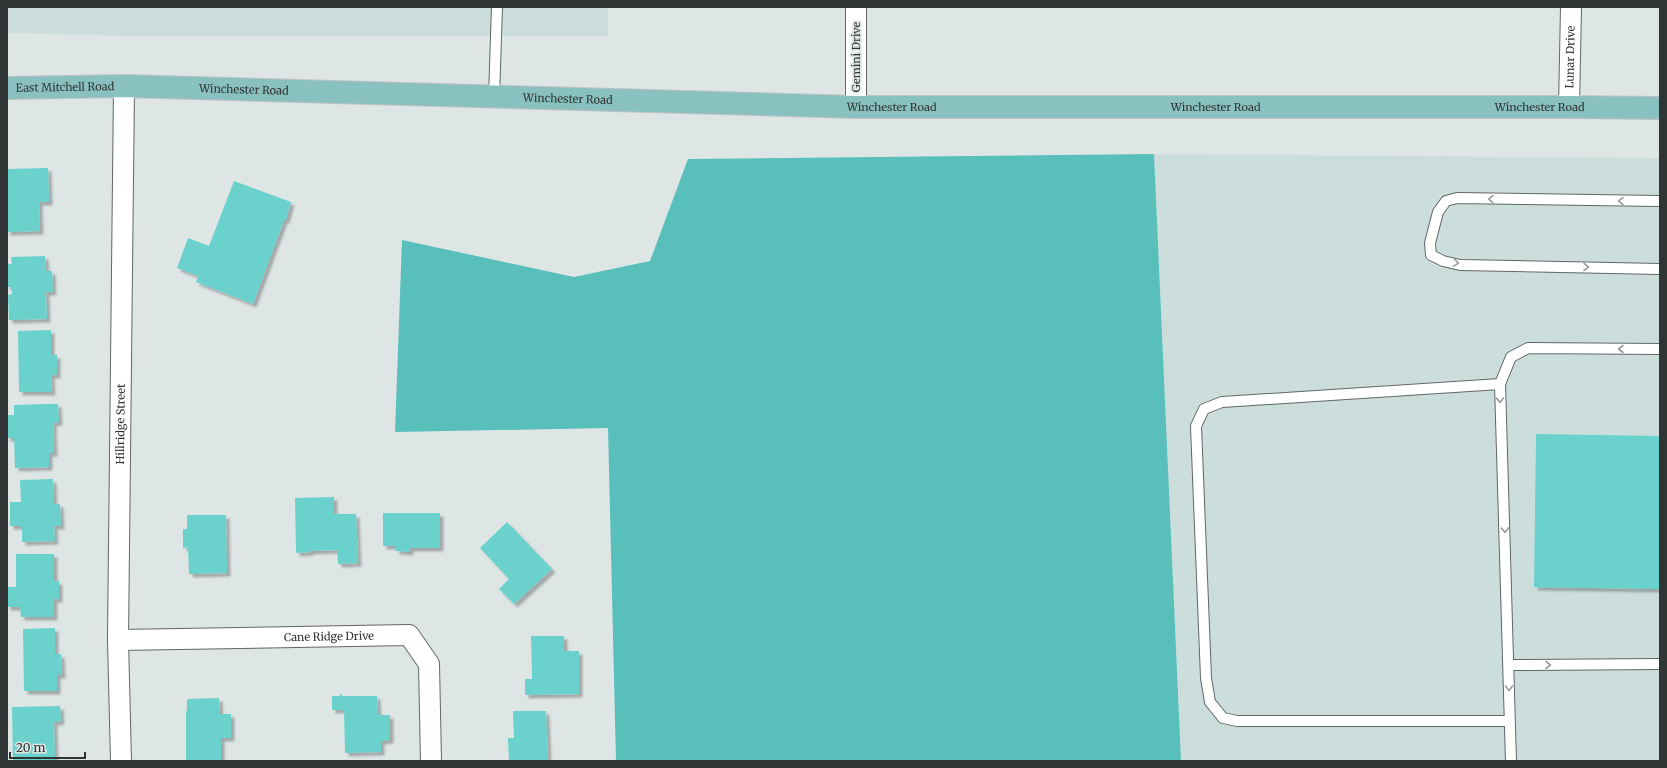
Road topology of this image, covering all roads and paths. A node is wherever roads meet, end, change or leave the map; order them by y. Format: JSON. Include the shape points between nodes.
{"nodes":[{"id":1,"x":497,"y":7,"type":"edge"},
{"id":2,"x":856,"y":7,"type":"edge"},
{"id":3,"x":1571,"y":7,"type":"edge"},
{"id":4,"x":124,"y":86,"type":"junction"},
{"id":5,"x":7,"y":88,"type":"edge"},
{"id":6,"x":494,"y":97,"type":"junction"},
{"id":7,"x":856,"y":107,"type":"junction"},
{"id":8,"x":1569,"y":107,"type":"junction"},
{"id":9,"x":1660,"y":108,"type":"edge"},
{"id":10,"x":1660,"y":201,"type":"edge"},
{"id":11,"x":1660,"y":269,"type":"edge"},
{"id":12,"x":1660,"y":349,"type":"edge"},
{"id":13,"x":1500,"y":384,"type":"junction"},
{"id":14,"x":118,"y":640,"type":"junction"},
{"id":15,"x":1660,"y":664,"type":"edge"},
{"id":16,"x":1509,"y":665,"type":"junction"},
{"id":17,"x":1509,"y":721,"type":"junction"},
{"id":18,"x":121,"y":761,"type":"edge"},
{"id":19,"x":431,"y":761,"type":"edge"},
{"id":20,"x":1511,"y":761,"type":"edge"}],
"edges":[{"from":1,"to":6,"type":"lane"},
{"from":2,"to":7,"type":"street","name":"Gemini Drive"},
{"from":3,"to":8,"type":"street","name":"Lunar Drive"},
{"from":4,"to":5,"type":"main road","name":"East Mitchell Road"},
{"from":4,"to":6,"type":"main road","name":"Winchester Road"},
{"from":4,"to":14,"type":"street","name":"Hillridge Street"},
{"from":6,"to":7,"type":"main road","name":"Winchester Road"},
{"from":7,"to":8,"type":"main road","name":"Winchester Road"},
{"from":8,"to":9,"type":"main road","name":"Winchester Road"},
{"from":10,"to":11,"type":"lane","one_way":true,"via":[[1457,198],[1446,201],[1438,212],[1430,243],[1432,255],[1443,261],[1460,264]]},
{"from":12,"to":13,"type":"lane","one_way":true,"via":[[1528,348],[1511,357]]},
{"from":13,"to":16,"type":"lane","one_way":true},
{"from":13,"to":17,"type":"lane","via":[[1222,402],[1204,409],[1196,426],[1206,678],[1210,702],[1223,718],[1237,721]]},
{"from":14,"to":18,"type":"street","name":"Hillridge Street"},
{"from":14,"to":19,"type":"street","name":"Cane Ridge Drive","via":[[409,635],[429,664]]},
{"from":16,"to":15,"type":"lane","one_way":true},
{"from":16,"to":17,"type":"lane","one_way":true},
{"from":17,"to":20,"type":"lane"}]}
